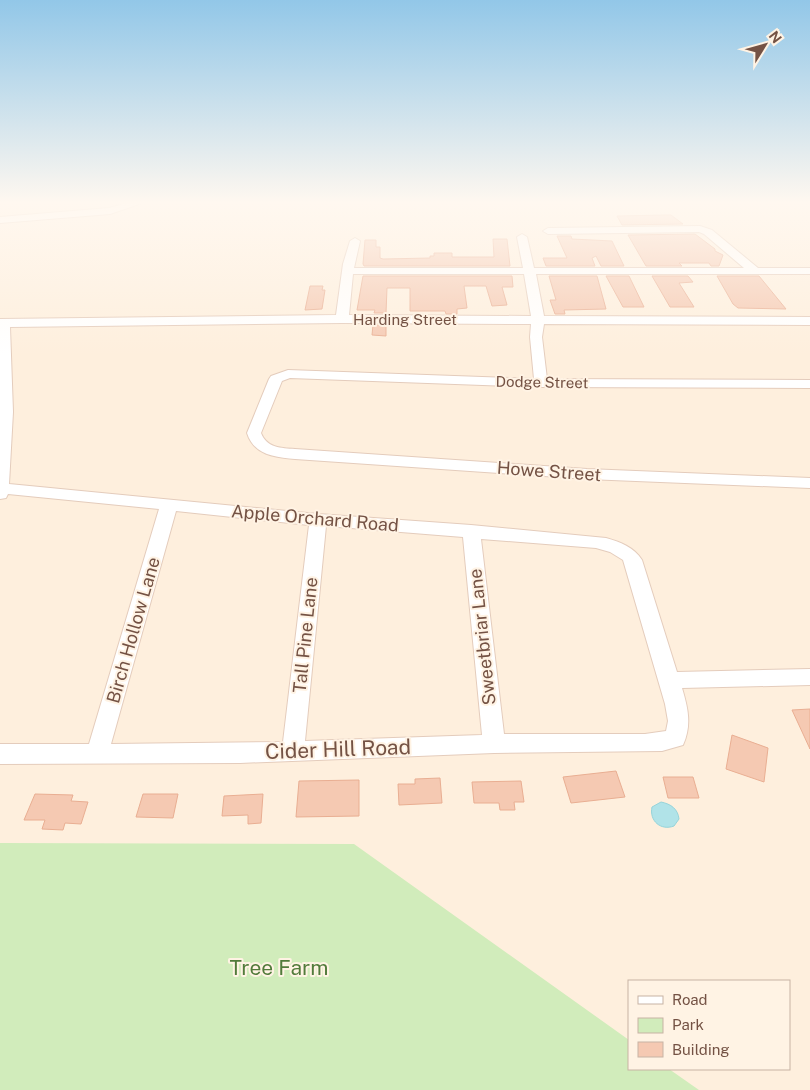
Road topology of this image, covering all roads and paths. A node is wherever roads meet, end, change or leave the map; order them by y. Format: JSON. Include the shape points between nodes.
{"nodes":[{"id":1,"x":352,"y":254,"type":"edge"},
{"id":2,"x":525,"y":254,"type":"edge"},
{"id":3,"x":734,"y":254,"type":"edge"},
{"id":4,"x":349,"y":271,"type":"junction"},
{"id":5,"x":529,"y":271,"type":"junction"},
{"id":6,"x":754,"y":271,"type":"junction"},
{"id":7,"x":810,"y":271,"type":"edge"},
{"id":8,"x":538,"y":319,"type":"junction"},
{"id":9,"x":342,"y":320,"type":"junction"},
{"id":10,"x":810,"y":321,"type":"edge"},
{"id":11,"x":2,"y":323,"type":"edge"},
{"id":12,"x":276,"y":379,"type":"joint"},
{"id":13,"x":541,"y":383,"type":"junction"},
{"id":14,"x":810,"y":384,"type":"edge"},
{"id":15,"x":3,"y":412,"type":"edge"},
{"id":16,"x":810,"y":483,"type":"edge"},
{"id":17,"x":1,"y":491,"type":"edge"},
{"id":18,"x":169,"y":505,"type":"junction"},
{"id":19,"x":318,"y":520,"type":"junction"},
{"id":20,"x":470,"y":531,"type":"junction"},
{"id":21,"x":810,"y":677,"type":"edge"},
{"id":22,"x":670,"y":680,"type":"junction"},
{"id":23,"x":494,"y":744,"type":"junction"},
{"id":24,"x":293,"y":751,"type":"junction"},
{"id":25,"x":0,"y":754,"type":"edge"},
{"id":26,"x":97,"y":755,"type":"junction"}],
"edges":[{"from":1,"to":4,"type":"street"},
{"from":2,"to":5,"type":"street"},
{"from":3,"to":6,"type":"street"},
{"from":4,"to":5,"type":"street"},
{"from":4,"to":9,"type":"street"},
{"from":5,"to":6,"type":"street"},
{"from":5,"to":8,"type":"street"},
{"from":6,"to":7,"type":"street"},
{"from":8,"to":9,"type":"street","name":"Harding Street"},
{"from":8,"to":10,"type":"street","name":"Harding Street"},
{"from":8,"to":13,"type":"street","via":[[536,337]]},
{"from":9,"to":11,"type":"street","name":"Harding Street"},
{"from":11,"to":15,"type":"street"},
{"from":12,"to":13,"type":"street","name":"Dodge Street","via":[[301,373]]},
{"from":12,"to":16,"type":"street","name":"Howe Street","via":[[254,433],[256,441],[263,447],[288,453],[587,474]]},
{"from":13,"to":14,"type":"street","name":"Dodge Street"},
{"from":15,"to":17,"type":"street"},
{"from":17,"to":18,"type":"street","name":"Apple Orchard Road"},
{"from":18,"to":19,"type":"street","name":"Apple Orchard Road"},
{"from":18,"to":26,"type":"street","name":"Birch Hollow Lane"},
{"from":19,"to":20,"type":"street","name":"Apple Orchard Road"},
{"from":19,"to":24,"type":"street","name":"Tall Pine Lane"},
{"from":20,"to":22,"type":"street","name":"Apple Orchard Road","via":[[596,542],[627,553]]},
{"from":20,"to":23,"type":"street","name":"Sweetbriar Lane"},
{"from":21,"to":22,"type":"street"},
{"from":22,"to":23,"type":"street","name":"Cider Hill Road","via":[[679,721],[675,738],[645,743]]},
{"from":23,"to":24,"type":"street","name":"Cider Hill Road"},
{"from":24,"to":26,"type":"street","name":"Cider Hill Road"},
{"from":25,"to":26,"type":"street","name":"Cider Hill Road"}]}
